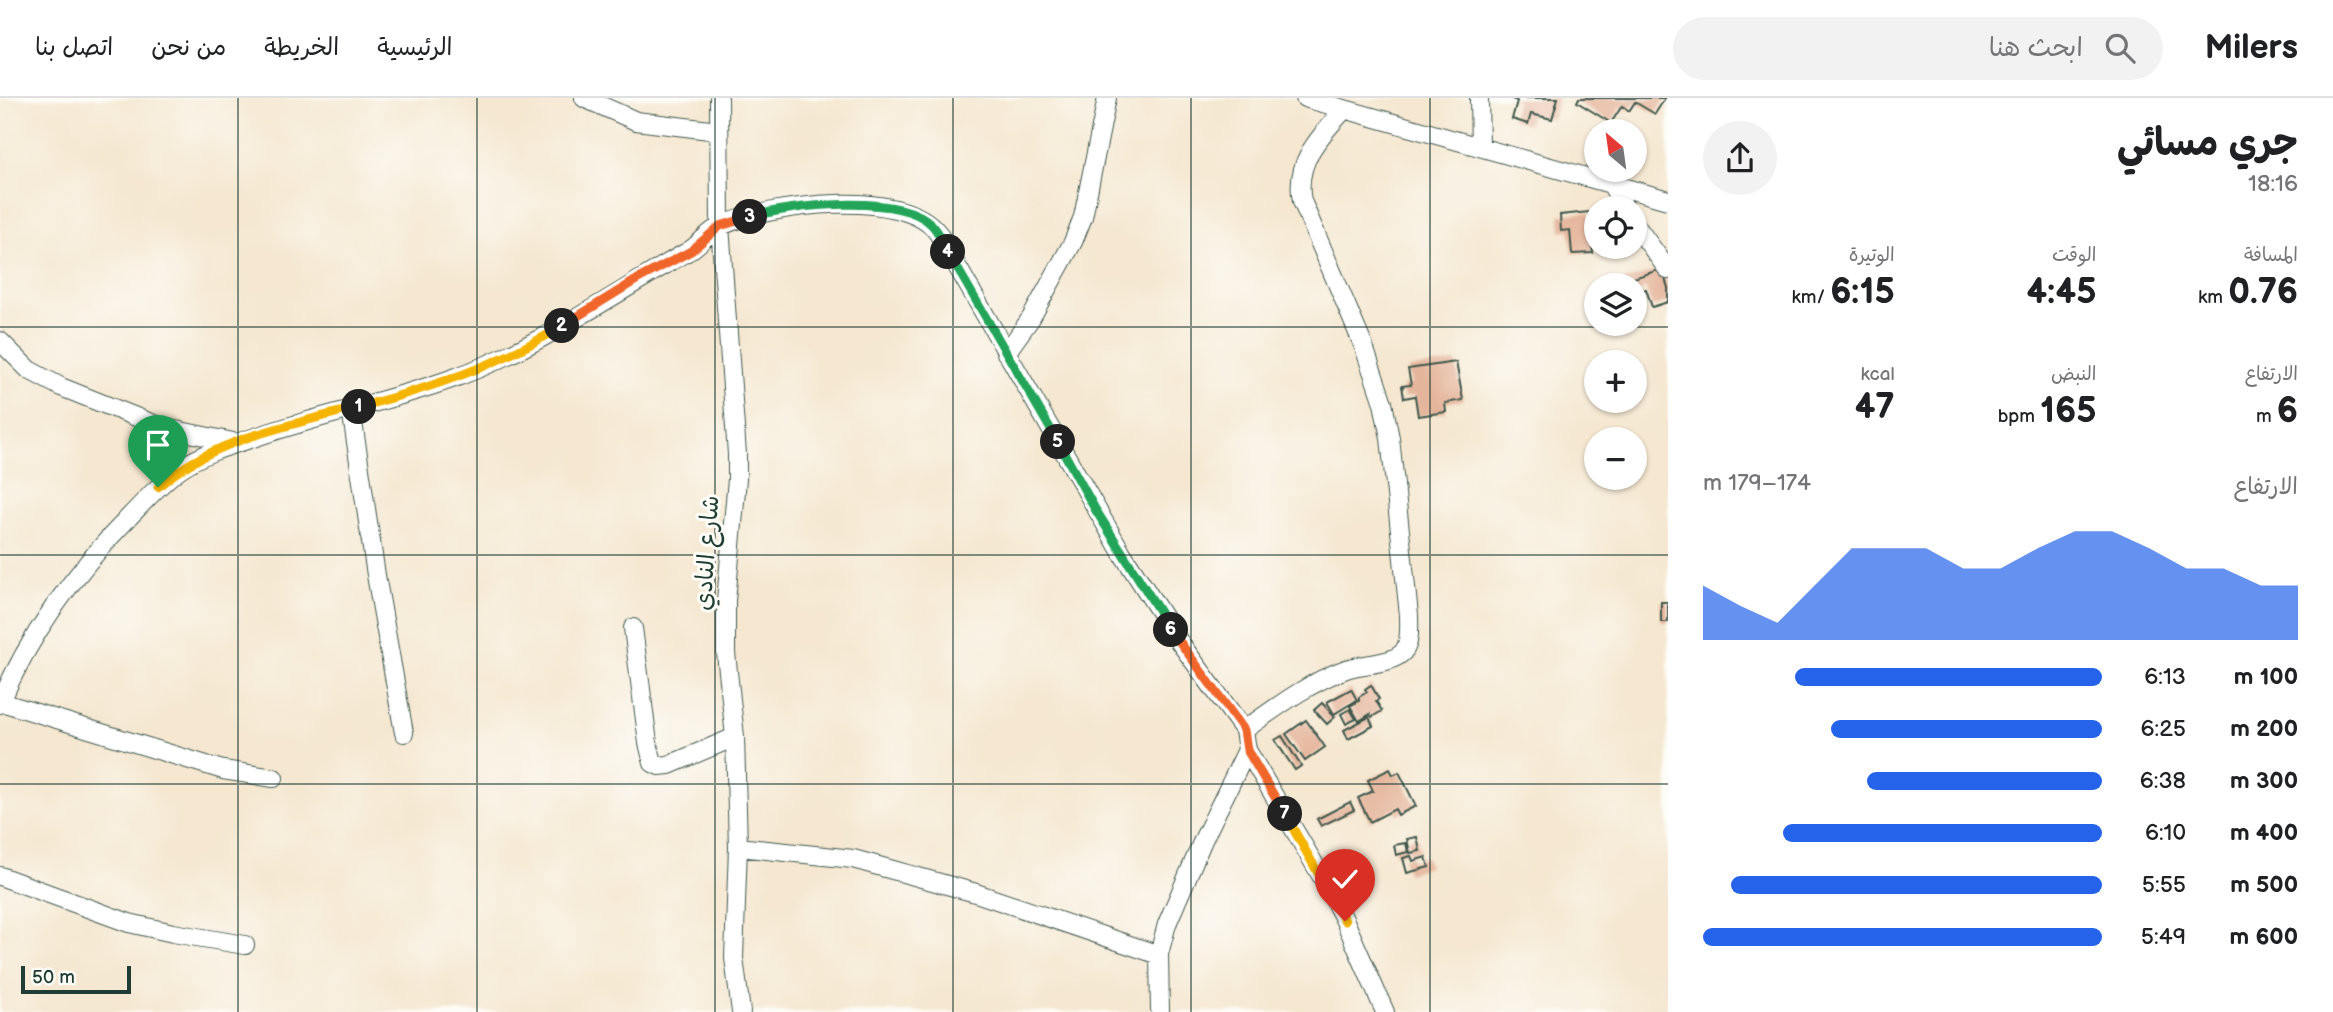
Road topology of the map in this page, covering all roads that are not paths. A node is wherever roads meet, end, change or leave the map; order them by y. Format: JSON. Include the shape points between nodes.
{"nodes":[{"id":1,"x":584,"y":98,"type":"edge"},
{"id":2,"x":719,"y":98,"type":"edge"},
{"id":3,"x":1107,"y":98,"type":"edge"},
{"id":4,"x":1305,"y":98,"type":"edge"},
{"id":5,"x":1479,"y":98,"type":"edge"},
{"id":6,"x":1344,"y":110,"type":"junction"},
{"id":7,"x":718,"y":131,"type":"junction"},
{"id":8,"x":1480,"y":146,"type":"junction"},
{"id":9,"x":1611,"y":184,"type":"junction"},
{"id":10,"x":1618,"y":196,"type":"edge"},
{"id":11,"x":1668,"y":200,"type":"edge"},
{"id":12,"x":720,"y":226,"type":"junction"},
{"id":13,"x":1647,"y":241,"type":"edge"},
{"id":14,"x":1668,"y":270,"type":"edge"},
{"id":15,"x":0,"y":341,"type":"edge"},
{"id":16,"x":1006,"y":353,"type":"junction"},
{"id":17,"x":351,"y":409,"type":"junction"},
{"id":18,"x":236,"y":442,"type":"junction"},
{"id":19,"x":633,"y":628,"type":"dead end"},
{"id":20,"x":0,"y":703,"type":"edge"},
{"id":21,"x":1244,"y":730,"type":"junction"},
{"id":22,"x":404,"y":733,"type":"dead end"},
{"id":23,"x":735,"y":737,"type":"junction"},
{"id":24,"x":1247,"y":750,"type":"junction"},
{"id":25,"x":274,"y":778,"type":"dead end"},
{"id":26,"x":738,"y":847,"type":"junction"},
{"id":27,"x":0,"y":876,"type":"edge"},
{"id":28,"x":245,"y":945,"type":"dead end"},
{"id":29,"x":1159,"y":955,"type":"junction"},
{"id":30,"x":741,"y":1012,"type":"edge"},
{"id":31,"x":1160,"y":1012,"type":"edge"},
{"id":32,"x":1385,"y":1012,"type":"edge"}],
"edges":[{"from":1,"to":7,"type":"street","via":[[636,121]]},
{"from":2,"to":7,"type":"street","name":"شارع النادي"},
{"from":3,"to":16,"type":"street","via":[[1078,229],[1031,318]]},
{"from":4,"to":6,"type":"street"},
{"from":5,"to":8,"type":"street"},
{"from":6,"to":8,"type":"street"},
{"from":6,"to":21,"type":"street","via":[[1314,147],[1299,183],[1302,201],[1383,403],[1409,638],[1400,655],[1323,678]]},
{"from":7,"to":12,"type":"street","name":"شارع النادي"},
{"from":8,"to":9,"type":"street"},
{"from":9,"to":10,"type":"street"},
{"from":9,"to":11,"type":"street"},
{"from":12,"to":16,"type":"street","via":[[769,211],[841,204],[881,206],[916,215],[938,233]]},
{"from":12,"to":17,"type":"street","via":[[691,251],[505,358]]},
{"from":12,"to":23,"type":"street","name":"شارع النادي","via":[[737,454],[726,601]]},
{"from":13,"to":14,"type":"street"},
{"from":15,"to":18,"type":"street","via":[[36,374],[106,407],[161,427]]},
{"from":16,"to":21,"type":"street","via":[[1157,609]]},
{"from":17,"to":18,"type":"street"},
{"from":17,"to":22,"type":"street"},
{"from":18,"to":20,"type":"street","via":[[177,471],[122,524],[46,617]]},
{"from":19,"to":23,"type":"street","via":[[648,743],[656,765],[669,765]]},
{"from":20,"to":25,"type":"street","via":[[223,770]]},
{"from":21,"to":24,"type":"street"},
{"from":23,"to":26,"type":"street","name":"شارع النادي"},
{"from":24,"to":29,"type":"street","via":[[1184,884]]},
{"from":24,"to":32,"type":"street","via":[[1325,883]]},
{"from":26,"to":29,"type":"street","via":[[853,859],[976,893]]},
{"from":26,"to":30,"type":"street","name":"شارع النادي","via":[[734,958]]},
{"from":27,"to":28,"type":"street","via":[[129,923]]},
{"from":29,"to":31,"type":"street"}]}
